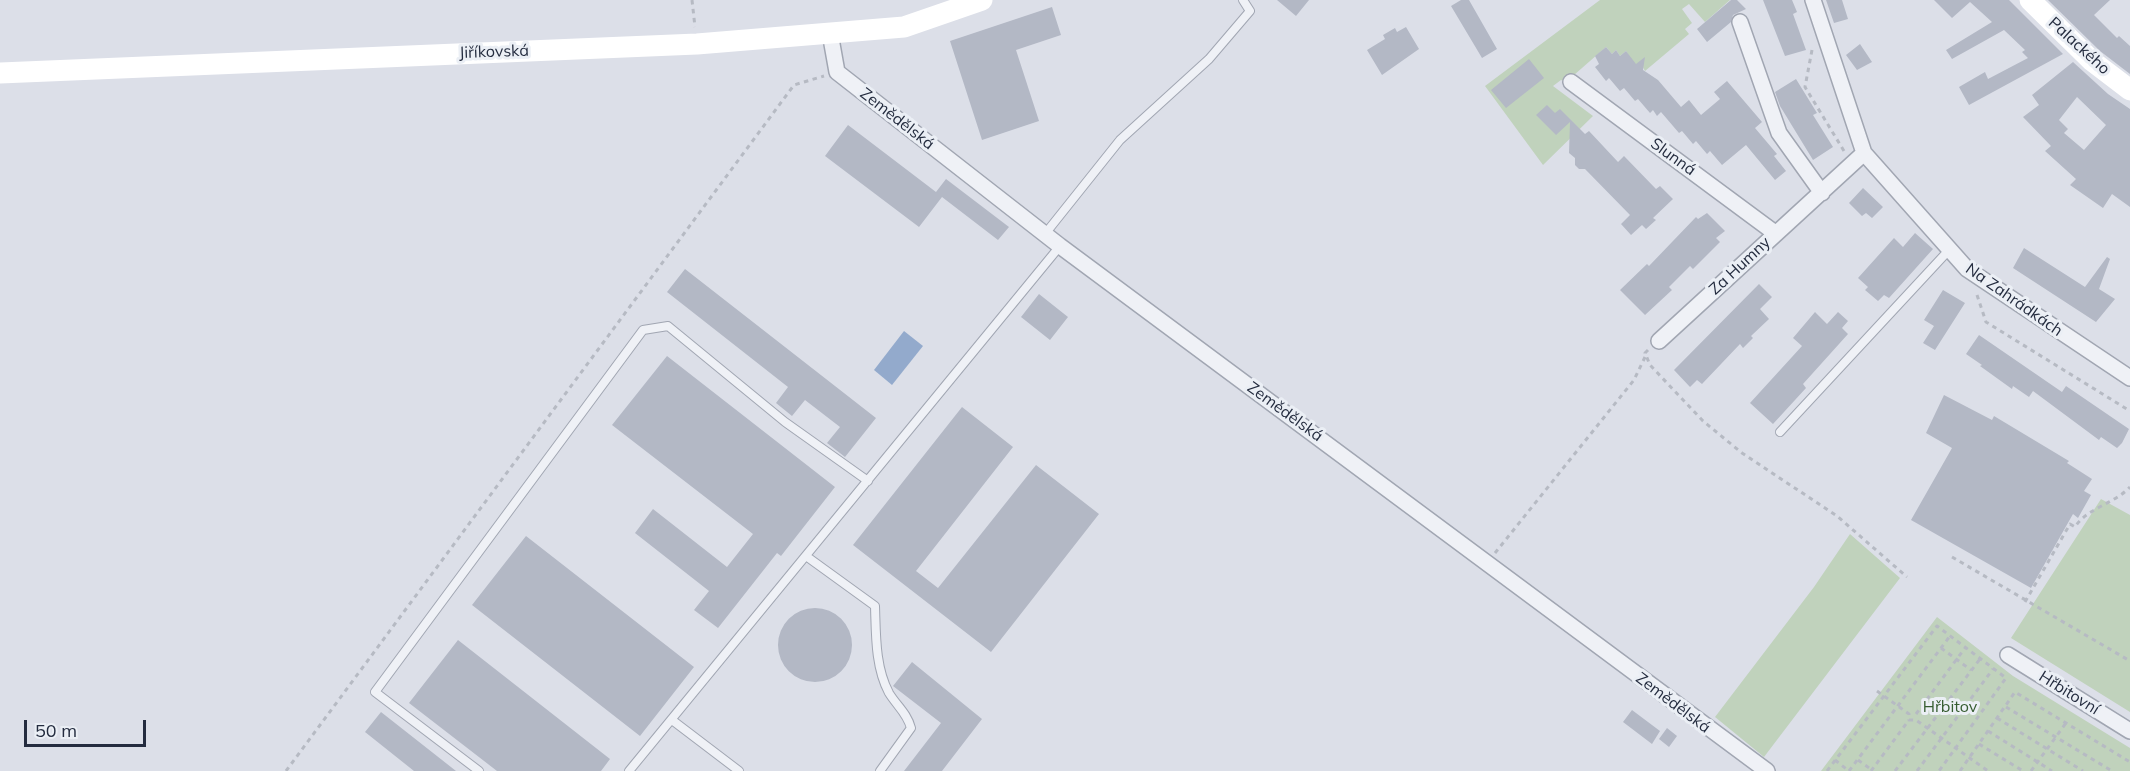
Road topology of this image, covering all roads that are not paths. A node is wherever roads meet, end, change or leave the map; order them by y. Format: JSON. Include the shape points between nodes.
{"nodes":[{"id":1,"x":982,"y":0,"type":"edge"},
{"id":2,"x":1243,"y":0,"type":"edge"},
{"id":3,"x":1813,"y":0,"type":"edge"},
{"id":4,"x":2030,"y":0,"type":"edge"},
{"id":5,"x":1740,"y":22,"type":"dead end"},
{"id":6,"x":830,"y":33,"type":"junction"},
{"id":7,"x":0,"y":73,"type":"edge"},
{"id":8,"x":1571,"y":82,"type":"dead end"},
{"id":9,"x":2130,"y":90,"type":"edge"},
{"id":10,"x":1862,"y":155,"type":"junction"},
{"id":11,"x":1822,"y":193,"type":"junction"},
{"id":12,"x":1775,"y":233,"type":"junction"},
{"id":13,"x":1045,"y":234,"type":"junction"},
{"id":14,"x":1060,"y":246,"type":"junction"},
{"id":15,"x":1949,"y":250,"type":"junction"},
{"id":16,"x":1659,"y":341,"type":"road end"},
{"id":17,"x":2130,"y":378,"type":"edge"},
{"id":18,"x":1780,"y":432,"type":"dead end"},
{"id":19,"x":868,"y":481,"type":"junction"},
{"id":20,"x":806,"y":556,"type":"junction"},
{"id":21,"x":2008,"y":655,"type":"dead end"},
{"id":22,"x":672,"y":720,"type":"junction"},
{"id":23,"x":2130,"y":731,"type":"edge"},
{"id":24,"x":479,"y":771,"type":"edge"},
{"id":25,"x":629,"y":771,"type":"edge"},
{"id":26,"x":739,"y":771,"type":"edge"},
{"id":27,"x":880,"y":771,"type":"edge"},
{"id":28,"x":1767,"y":771,"type":"edge"}],
"edges":[{"from":1,"to":6,"type":"street","name":"Jiříkovská","via":[[904,27]]},
{"from":2,"to":13,"type":"lane","via":[[1250,10],[1209,59],[1120,141]]},
{"from":3,"to":10,"type":"street","name":"Na Zahrádkách"},
{"from":4,"to":9,"type":"street","name":"Palackého","via":[[2092,61]]},
{"from":5,"to":11,"type":"street","via":[[1779,133]]},
{"from":6,"to":7,"type":"street","name":"Jiříkovská","via":[[698,44]]},
{"from":6,"to":13,"type":"street","name":"Zemědělská","via":[[837,72]]},
{"from":8,"to":12,"type":"street","name":"Slunná"},
{"from":10,"to":11,"type":"street"},
{"from":10,"to":15,"type":"street","name":"Na Zahrádkách"},
{"from":11,"to":12,"type":"street","name":"Za Humny"},
{"from":12,"to":16,"type":"street","name":"Za Humny"},
{"from":13,"to":14,"type":"street","name":"Zemědělská"},
{"from":14,"to":19,"type":"lane"},
{"from":14,"to":28,"type":"street","name":"Zemědělská"},
{"from":15,"to":17,"type":"street","name":"Na Zahrádkách","via":[[1972,273]]},
{"from":15,"to":18,"type":"lane"},
{"from":19,"to":20,"type":"lane"},
{"from":19,"to":24,"type":"lane","via":[[785,422],[668,326],[643,330],[375,692]]},
{"from":20,"to":22,"type":"lane"},
{"from":20,"to":27,"type":"lane","via":[[875,606],[877,657],[889,692],[908,716],[911,728]]},
{"from":21,"to":23,"type":"street","name":"Hřbitovní"},
{"from":22,"to":25,"type":"lane"},
{"from":22,"to":26,"type":"lane"}]}
